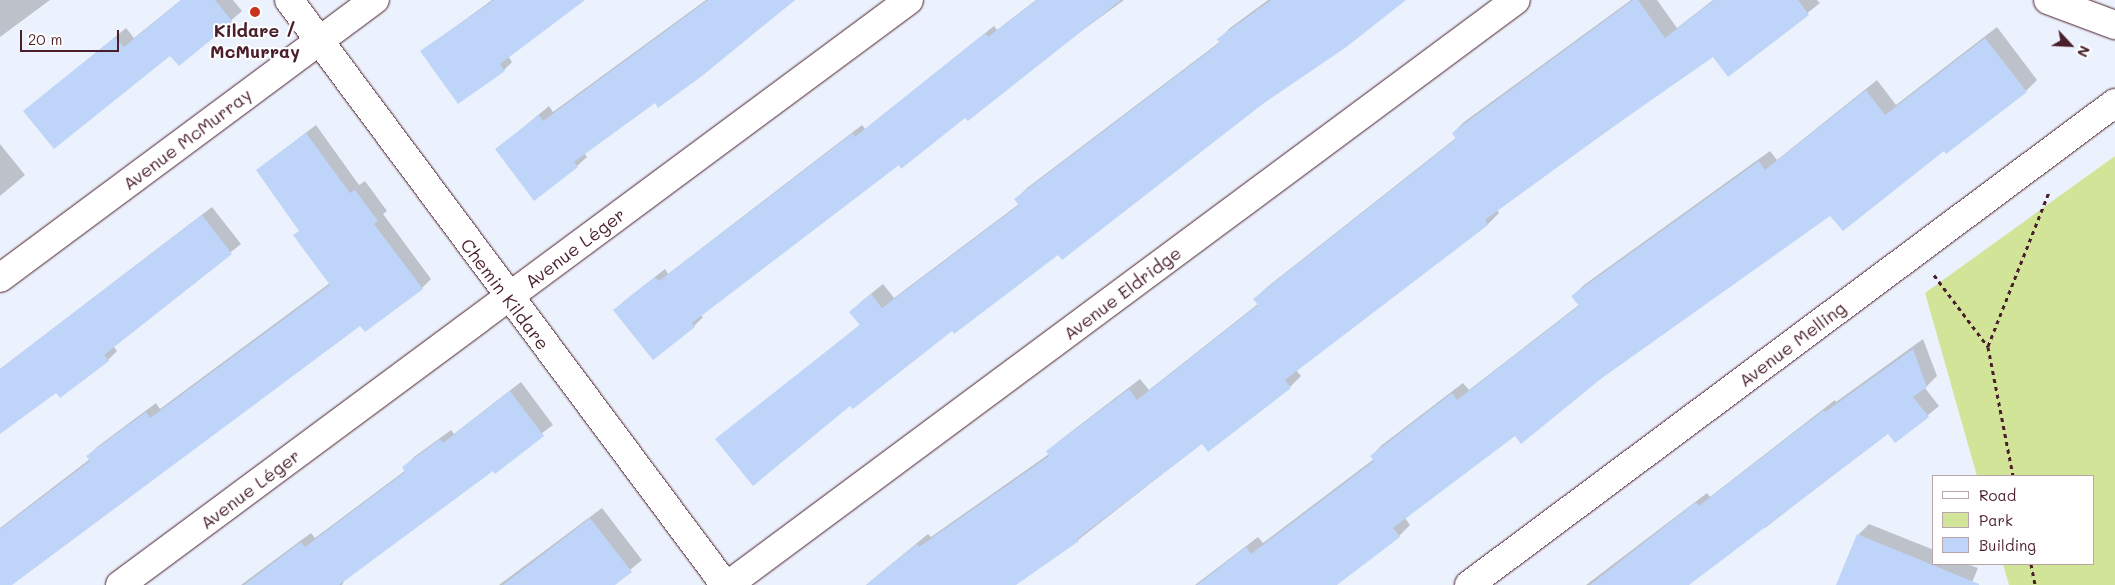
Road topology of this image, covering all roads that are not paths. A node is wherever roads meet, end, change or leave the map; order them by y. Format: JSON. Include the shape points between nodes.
{"nodes":[{"id":1,"x":289,"y":0,"type":"edge"},
{"id":2,"x":375,"y":0,"type":"edge"},
{"id":3,"x":909,"y":0,"type":"edge"},
{"id":4,"x":1516,"y":0,"type":"edge"},
{"id":5,"x":2048,"y":0,"type":"edge"},
{"id":6,"x":2115,"y":25,"type":"edge"},
{"id":7,"x":320,"y":41,"type":"junction"},
{"id":8,"x":2115,"y":103,"type":"edge"},
{"id":9,"x":0,"y":278,"type":"edge"},
{"id":10,"x":508,"y":298,"type":"junction"},
{"id":11,"x":120,"y":585,"type":"edge"},
{"id":12,"x":727,"y":585,"type":"edge"},
{"id":13,"x":1469,"y":585,"type":"edge"}],
"edges":[{"from":1,"to":7,"type":"street","name":"Chemin Kildare"},
{"from":2,"to":7,"type":"street","name":"Avenue McMurray"},
{"from":3,"to":10,"type":"street","name":"Avenue Léger"},
{"from":4,"to":12,"type":"street","name":"Avenue Eldridge"},
{"from":5,"to":6,"type":"street"},
{"from":7,"to":9,"type":"street","name":"Avenue McMurray"},
{"from":7,"to":10,"type":"street","name":"Chemin Kildare"},
{"from":8,"to":13,"type":"street","name":"Avenue Melling"},
{"from":10,"to":11,"type":"street","name":"Avenue Léger"},
{"from":10,"to":12,"type":"street","name":"Chemin Kildare"}]}
